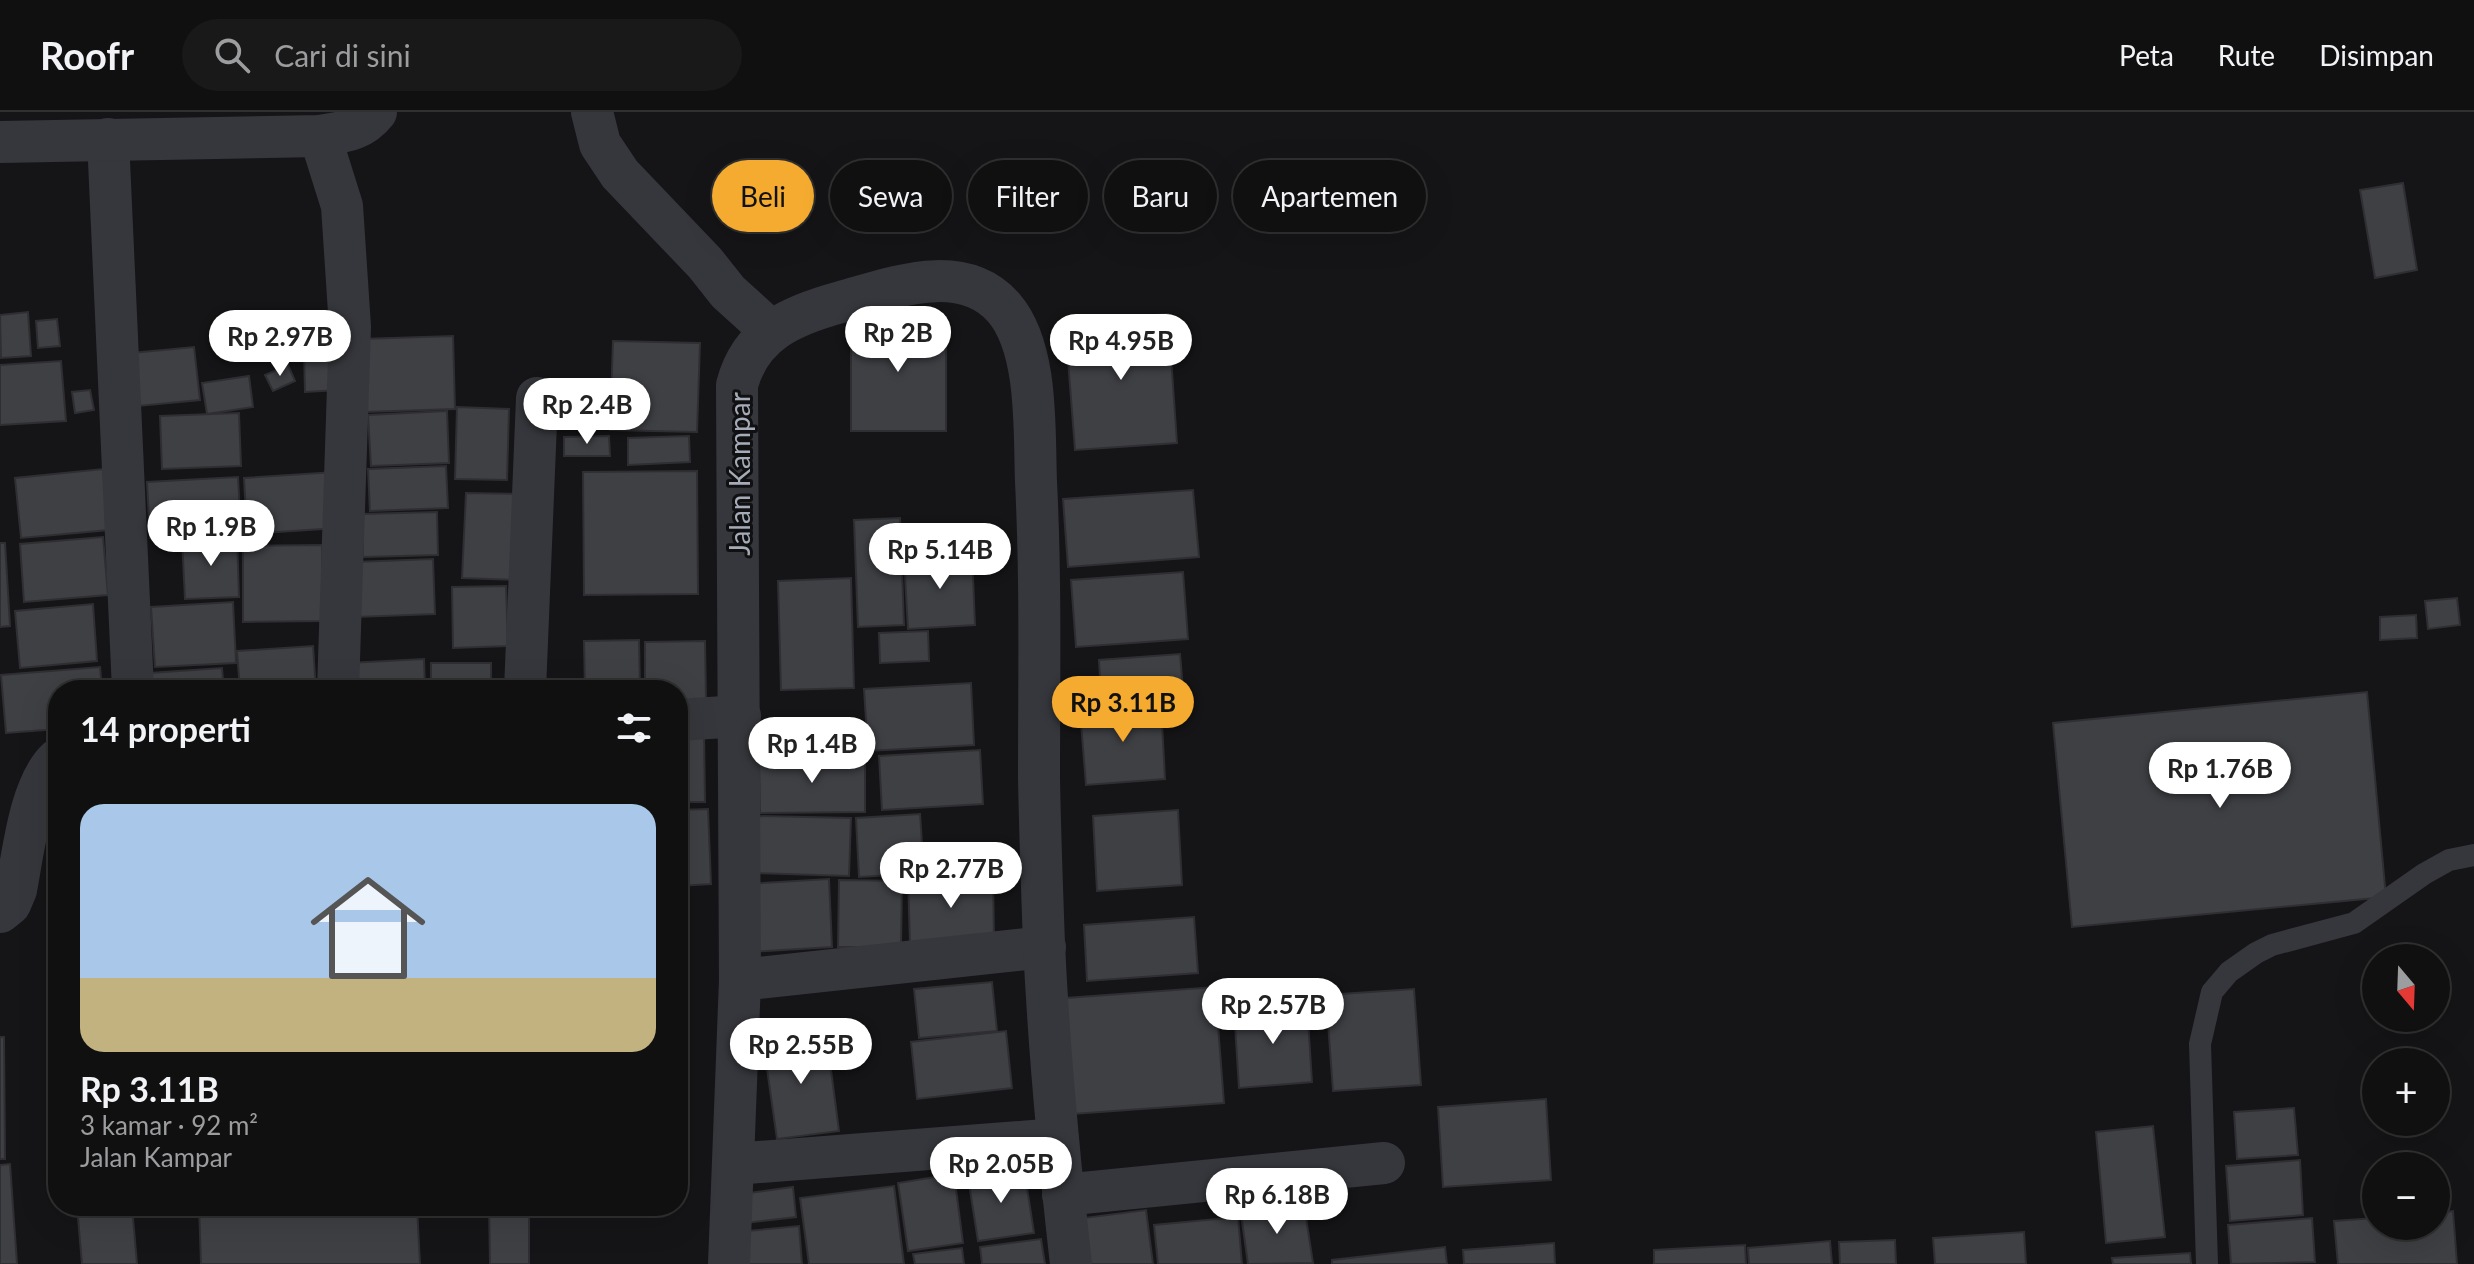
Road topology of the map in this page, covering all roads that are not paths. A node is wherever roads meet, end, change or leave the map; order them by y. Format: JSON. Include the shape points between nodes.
{"nodes":[{"id":1,"x":376,"y":112,"type":"edge"},
{"id":2,"x":592,"y":112,"type":"edge"},
{"id":3,"x":320,"y":136,"type":"junction"},
{"id":4,"x":108,"y":139,"type":"junction"},
{"id":5,"x":0,"y":142,"type":"edge"},
{"id":6,"x":771,"y":331,"type":"junction"},
{"id":7,"x":537,"y":398,"type":"dead end"},
{"id":8,"x":133,"y":680,"type":"edge"},
{"id":9,"x":338,"y":680,"type":"edge"},
{"id":10,"x":525,"y":680,"type":"edge"},
{"id":11,"x":740,"y":716,"type":"junction"},
{"id":12,"x":688,"y":719,"type":"edge"},
{"id":13,"x":48,"y":770,"type":"edge"},
{"id":14,"x":2474,"y":855,"type":"edge"},
{"id":15,"x":0,"y":912,"type":"edge"},
{"id":16,"x":1045,"y":947,"type":"junction"},
{"id":17,"x":740,"y":980,"type":"junction"},
{"id":18,"x":1058,"y":1139,"type":"junction"},
{"id":19,"x":1384,"y":1163,"type":"dead end"},
{"id":20,"x":734,"y":1164,"type":"junction"},
{"id":21,"x":1063,"y":1195,"type":"junction"},
{"id":22,"x":729,"y":1264,"type":"edge"},
{"id":23,"x":1071,"y":1264,"type":"edge"},
{"id":24,"x":2207,"y":1264,"type":"edge"}],
"edges":[{"from":1,"to":3,"type":"street","via":[[352,131]]},
{"from":2,"to":6,"type":"street","via":[[609,160]]},
{"from":3,"to":4,"type":"street"},
{"from":3,"to":9,"type":"street","via":[[342,206],[350,327]]},
{"from":4,"to":5,"type":"street"},
{"from":4,"to":8,"type":"street"},
{"from":6,"to":11,"type":"street","name":"Jalan Kampar","via":[[743,365],[737,385]]},
{"from":6,"to":16,"type":"street","name":"Jalan Kampar","via":[[809,311],[923,282],[947,281],[989,295],[1020,336],[1032,403],[1041,573],[1039,781]]},
{"from":7,"to":10,"type":"street"},
{"from":11,"to":12,"type":"street"},
{"from":11,"to":17,"type":"street","name":"Jalan Kampar"},
{"from":13,"to":15,"type":"street","via":[[35,803],[16,890]]},
{"from":14,"to":24,"type":"lane","via":[[2434,868],[2354,923],[2256,953],[2212,992],[2200,1044]]},
{"from":16,"to":17,"type":"street"},
{"from":16,"to":18,"type":"street","name":"Jalan Kampar"},
{"from":17,"to":20,"type":"street","name":"Jalan Kampar"},
{"from":18,"to":20,"type":"street"},
{"from":18,"to":21,"type":"street","name":"Jalan Kampar"},
{"from":19,"to":21,"type":"street"},
{"from":20,"to":22,"type":"street","name":"Jalan Kampar"},
{"from":21,"to":23,"type":"street","name":"Jalan Kampar"}]}
